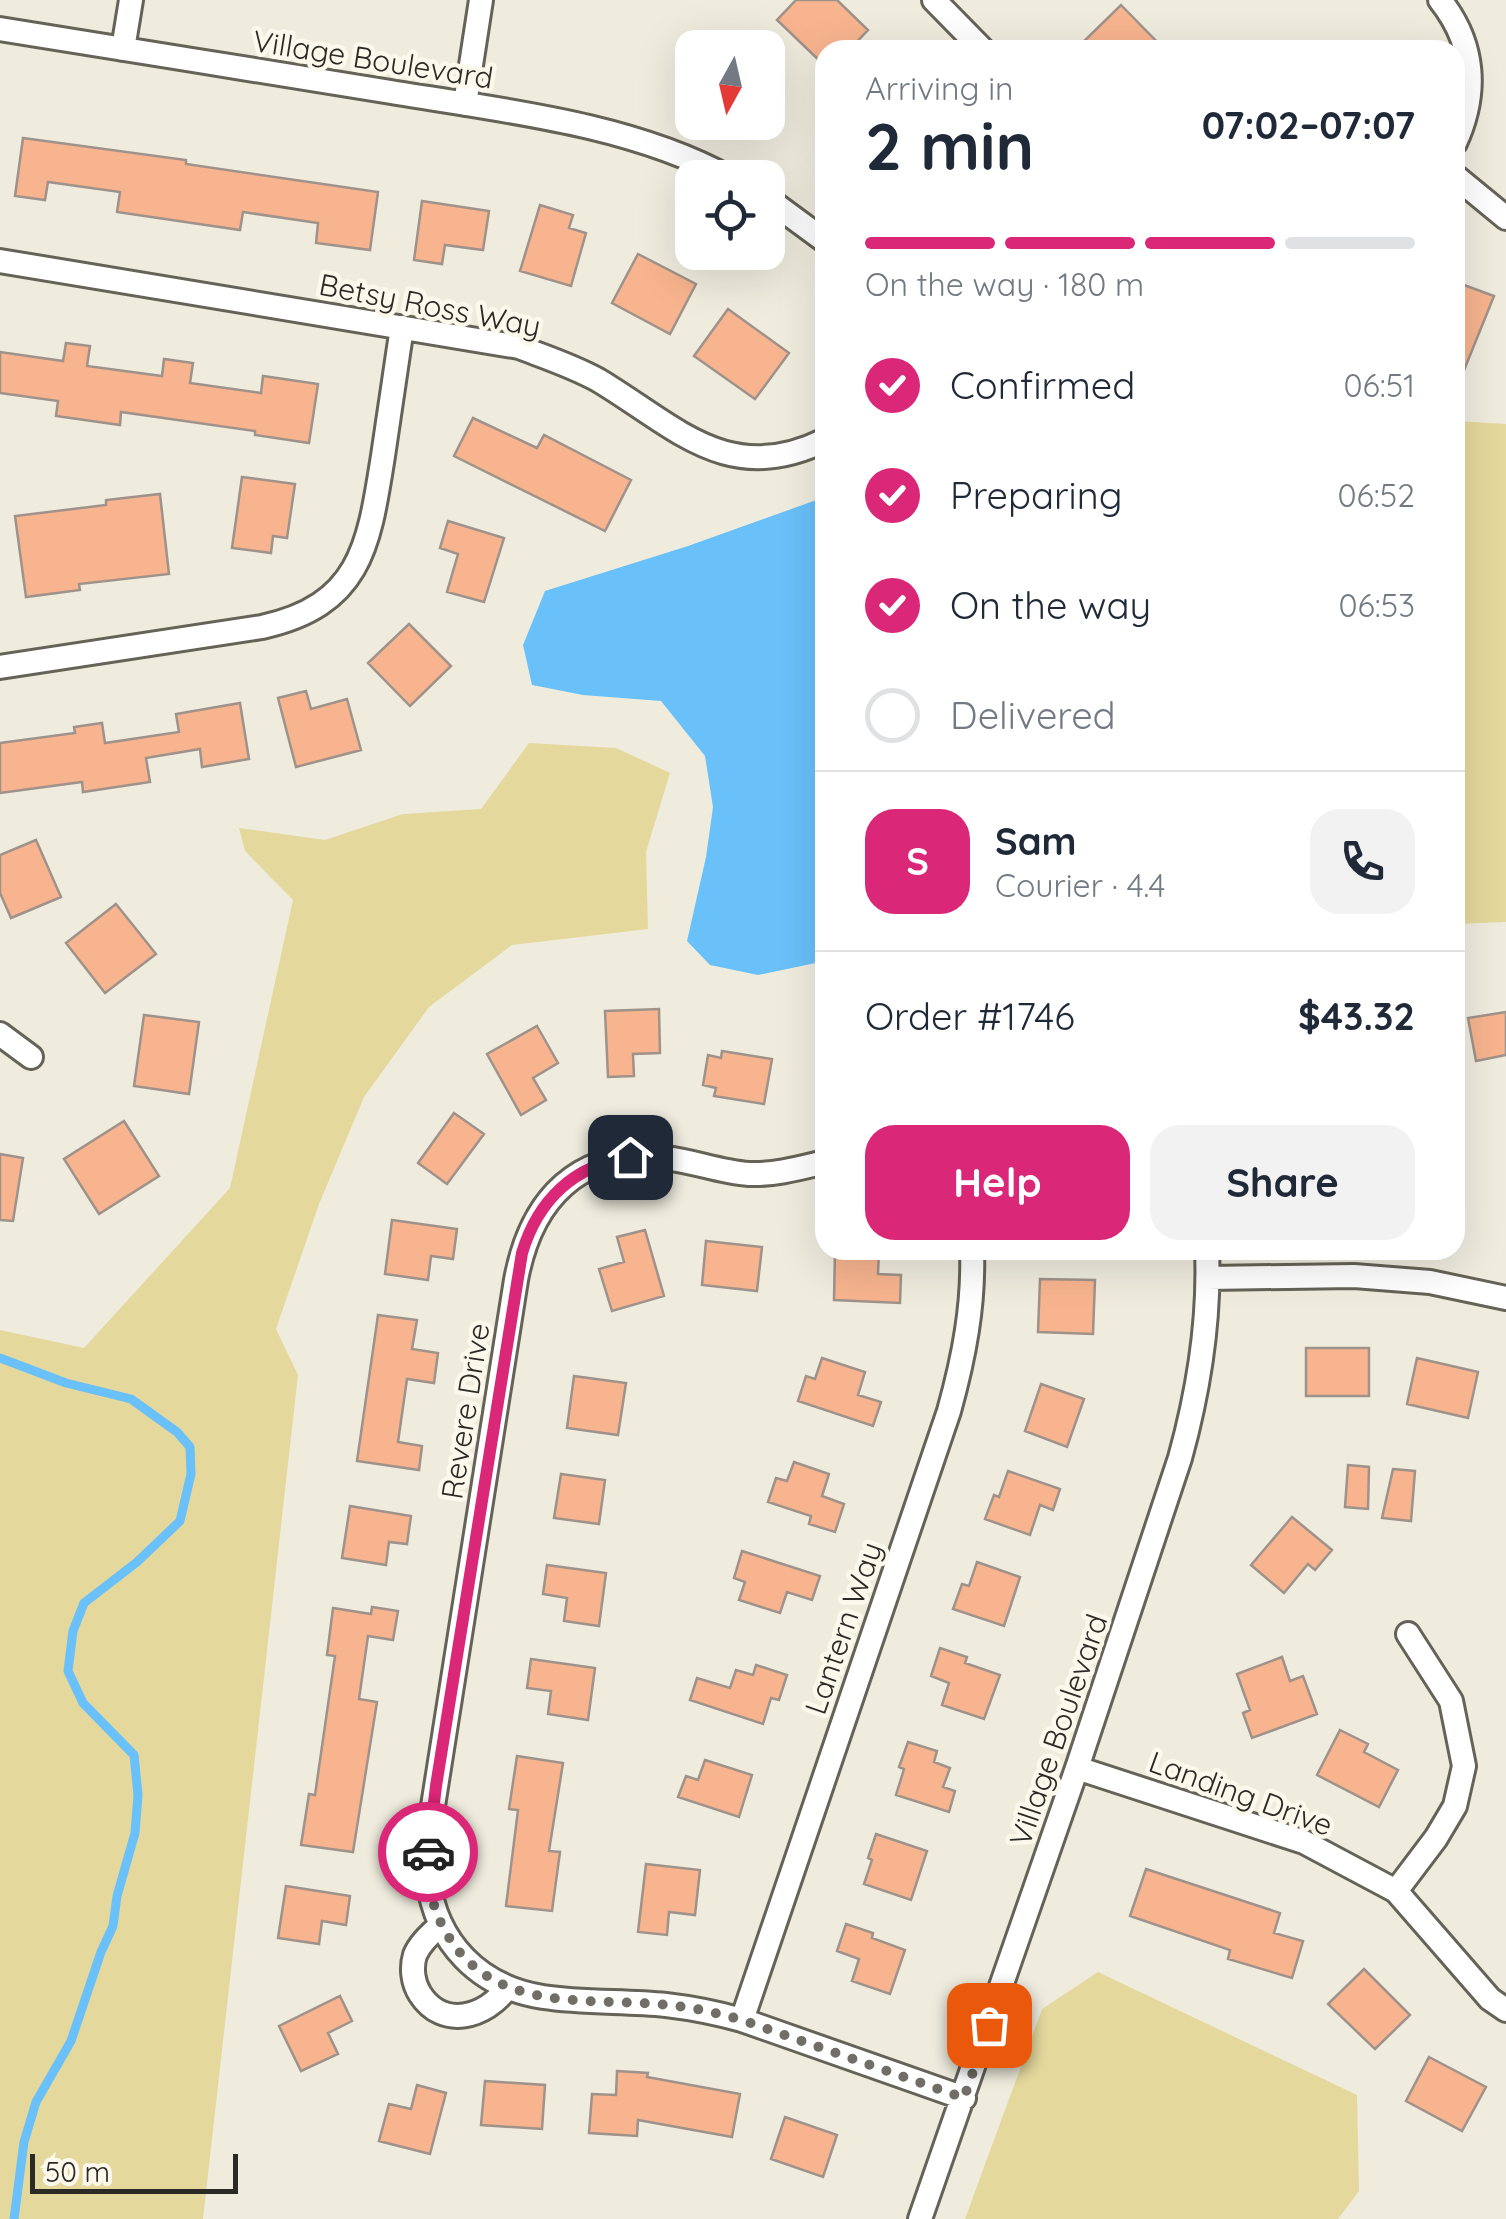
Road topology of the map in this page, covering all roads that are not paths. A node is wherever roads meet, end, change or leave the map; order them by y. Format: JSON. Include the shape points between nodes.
{"nodes":[{"id":1,"x":131,"y":0,"type":"edge"},
{"id":2,"x":481,"y":0,"type":"edge"},
{"id":3,"x":934,"y":0,"type":"edge"},
{"id":4,"x":1440,"y":0,"type":"edge"},
{"id":5,"x":0,"y":29,"type":"edge"},
{"id":6,"x":973,"y":40,"type":"edge"},
{"id":7,"x":1463,"y":40,"type":"edge"},
{"id":8,"x":1465,"y":47,"type":"edge"},
{"id":9,"x":123,"y":49,"type":"junction"},
{"id":10,"x":465,"y":104,"type":"junction"},
{"id":11,"x":1465,"y":116,"type":"edge"},
{"id":12,"x":692,"y":160,"type":"edge"},
{"id":13,"x":1465,"y":184,"type":"edge"},
{"id":14,"x":785,"y":212,"type":"edge"},
{"id":15,"x":1506,"y":218,"type":"edge"},
{"id":16,"x":815,"y":234,"type":"edge"},
{"id":17,"x":0,"y":261,"type":"edge"},
{"id":18,"x":402,"y":327,"type":"junction"},
{"id":19,"x":815,"y":444,"type":"edge"},
{"id":20,"x":0,"y":668,"type":"edge"},
{"id":21,"x":0,"y":1034,"type":"edge"},
{"id":22,"x":31,"y":1057,"type":"dead end"},
{"id":23,"x":815,"y":1164,"type":"edge"},
{"id":24,"x":972,"y":1260,"type":"edge"},
{"id":25,"x":1207,"y":1260,"type":"edge"},
{"id":26,"x":1208,"y":1278,"type":"junction"},
{"id":27,"x":1506,"y":1298,"type":"edge"},
{"id":28,"x":1408,"y":1634,"type":"dead end"},
{"id":29,"x":1077,"y":1768,"type":"junction"},
{"id":30,"x":1396,"y":1891,"type":"junction"},
{"id":31,"x":441,"y":1925,"type":"junction"},
{"id":32,"x":508,"y":1988,"type":"junction"},
{"id":33,"x":1506,"y":2010,"type":"edge"},
{"id":34,"x":742,"y":2020,"type":"junction"},
{"id":35,"x":964,"y":2098,"type":"junction"},
{"id":36,"x":920,"y":2219,"type":"edge"}],
"edges":[{"from":1,"to":9,"type":"street"},
{"from":2,"to":10,"type":"street"},
{"from":3,"to":6,"type":"street"},
{"from":4,"to":7,"type":"street"},
{"from":5,"to":9,"type":"street","name":"Village Boulevard"},
{"from":8,"to":11,"type":"street","via":[[1471,72]]},
{"from":9,"to":10,"type":"street","name":"Village Boulevard"},
{"from":10,"to":12,"type":"street","name":"Village Boulevard","via":[[598,128]]},
{"from":13,"to":15,"type":"street"},
{"from":14,"to":16,"type":"street"},
{"from":17,"to":18,"type":"street","name":"Betsy Ross Way"},
{"from":18,"to":19,"type":"street","name":"Betsy Ross Way","via":[[500,343],[567,365],[712,450],[773,456]]},
{"from":18,"to":20,"type":"street","via":[[371,528],[356,567],[327,599],[262,627]]},
{"from":21,"to":22,"type":"street"},
{"from":23,"to":31,"type":"street","name":"Revere Drive","via":[[752,1174],[664,1158],[613,1159],[578,1175],[532,1224],[516,1280],[430,1825],[428,1876]]},
{"from":24,"to":34,"type":"street","name":"Lantern Way","via":[[970,1318],[949,1410]]},
{"from":25,"to":26,"type":"street","name":"Village Boulevard"},
{"from":26,"to":27,"type":"street","via":[[1354,1276]]},
{"from":26,"to":29,"type":"street","name":"Village Boulevard","via":[[1194,1407]]},
{"from":28,"to":30,"type":"street","via":[[1451,1701],[1464,1766],[1455,1806]]},
{"from":29,"to":30,"type":"street","name":"Landing Drive","via":[[1304,1842]]},
{"from":29,"to":35,"type":"street","name":"Village Boulevard"},
{"from":30,"to":33,"type":"street","name":"Landing Drive"},
{"from":31,"to":32,"type":"street","name":"Revere Drive","via":[[469,1964]]},
{"from":31,"to":32,"type":"street","via":[[425,1940],[412,1969],[428,2004],[444,2014],[470,2016]]},
{"from":32,"to":34,"type":"street","name":"Revere Drive"},
{"from":34,"to":35,"type":"street","name":"Revere Drive"},
{"from":35,"to":36,"type":"street","name":"Village Boulevard"}]}
